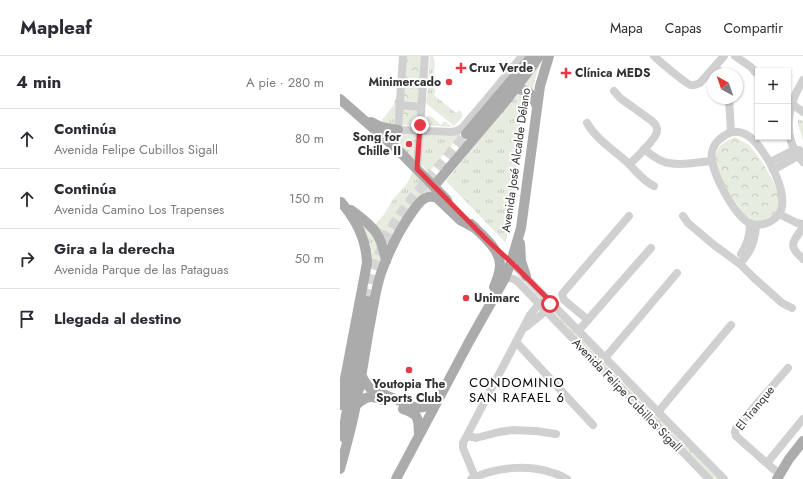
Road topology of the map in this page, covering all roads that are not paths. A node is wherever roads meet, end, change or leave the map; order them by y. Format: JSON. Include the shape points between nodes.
{"nodes":[{"id":1,"x":403,"y":56,"type":"edge"},
{"id":2,"x":425,"y":56,"type":"edge"},
{"id":3,"x":522,"y":56,"type":"edge"},
{"id":4,"x":532,"y":56,"type":"edge"},
{"id":5,"x":539,"y":56,"type":"edge"},
{"id":6,"x":549,"y":56,"type":"edge"},
{"id":7,"x":654,"y":56,"type":"edge"},
{"id":8,"x":724,"y":56,"type":"edge"},
{"id":9,"x":735,"y":56,"type":"edge"},
{"id":10,"x":716,"y":68,"type":"edge"},
{"id":11,"x":755,"y":72,"type":"dead end"},
{"id":12,"x":707,"y":77,"type":"edge"},
{"id":13,"x":803,"y":80,"type":"edge"},
{"id":14,"x":515,"y":89,"type":"junction"},
{"id":15,"x":614,"y":91,"type":"dead end"},
{"id":16,"x":340,"y":99,"type":"edge"},
{"id":17,"x":730,"y":104,"type":"edge"},
{"id":18,"x":734,"y":104,"type":"edge"},
{"id":19,"x":792,"y":104,"type":"junction"},
{"id":20,"x":400,"y":105,"type":"junction"},
{"id":21,"x":422,"y":107,"type":"junction"},
{"id":22,"x":537,"y":107,"type":"junction"},
{"id":23,"x":803,"y":112,"type":"edge"},
{"id":24,"x":361,"y":116,"type":"junction"},
{"id":25,"x":587,"y":123,"type":"dead end"},
{"id":26,"x":398,"y":130,"type":"junction"},
{"id":27,"x":420,"y":130,"type":"junction"},
{"id":28,"x":733,"y":132,"type":"junction"},
{"id":29,"x":466,"y":134,"type":"tunnel mouth"},
{"id":30,"x":645,"y":148,"type":"junction"},
{"id":31,"x":800,"y":155,"type":"edge"},
{"id":32,"x":712,"y":159,"type":"junction"},
{"id":33,"x":629,"y":164,"type":"junction"},
{"id":34,"x":772,"y":166,"type":"junction"},
{"id":35,"x":417,"y":169,"type":"junction"},
{"id":36,"x":434,"y":186,"type":"junction"},
{"id":37,"x":654,"y":186,"type":"dead end"},
{"id":38,"x":340,"y":202,"type":"edge"},
{"id":39,"x":781,"y":212,"type":"junction"},
{"id":40,"x":628,"y":216,"type":"dead end"},
{"id":41,"x":682,"y":216,"type":"dead end"},
{"id":42,"x":801,"y":222,"type":"edge"},
{"id":43,"x":753,"y":224,"type":"junction"},
{"id":44,"x":475,"y":228,"type":"junction"},
{"id":45,"x":521,"y":228,"type":"junction"},
{"id":46,"x":488,"y":241,"type":"junction"},
{"id":47,"x":651,"y":248,"type":"dead end"},
{"id":48,"x":803,"y":258,"type":"edge"},
{"id":49,"x":386,"y":261,"type":"junction"},
{"id":50,"x":511,"y":262,"type":"junction"},
{"id":51,"x":738,"y":263,"type":"junction"},
{"id":52,"x":677,"y":273,"type":"dead end"},
{"id":53,"x":526,"y":276,"type":"junction"},
{"id":54,"x":505,"y":278,"type":"junction"},
{"id":55,"x":368,"y":299,"type":"tunnel mouth"},
{"id":56,"x":491,"y":301,"type":"junction"},
{"id":57,"x":539,"y":304,"type":"junction"},
{"id":58,"x":555,"y":306,"type":"junction"},
{"id":59,"x":792,"y":308,"type":"dead end"},
{"id":60,"x":546,"y":311,"type":"junction"},
{"id":61,"x":588,"y":320,"type":"junction"},
{"id":62,"x":731,"y":326,"type":"dead end"},
{"id":63,"x":524,"y":328,"type":"junction"},
{"id":64,"x":579,"y":330,"type":"junction"},
{"id":65,"x":516,"y":342,"type":"junction"},
{"id":66,"x":606,"y":358,"type":"junction"},
{"id":67,"x":788,"y":368,"type":"dead end"},
{"id":68,"x":361,"y":375,"type":"junction"},
{"id":69,"x":440,"y":395,"type":"junction"},
{"id":70,"x":340,"y":405,"type":"edge"},
{"id":71,"x":356,"y":405,"type":"junction"},
{"id":72,"x":658,"y":412,"type":"junction"},
{"id":73,"x":803,"y":419,"type":"edge"},
{"id":74,"x":593,"y":425,"type":"dead end"},
{"id":75,"x":420,"y":434,"type":"junction"},
{"id":76,"x":556,"y":434,"type":"dead end"},
{"id":77,"x":468,"y":436,"type":"junction"},
{"id":78,"x":802,"y":445,"type":"edge"},
{"id":79,"x":767,"y":463,"type":"junction"},
{"id":80,"x":340,"y":465,"type":"edge"},
{"id":81,"x":340,"y":468,"type":"edge"},
{"id":82,"x":698,"y":468,"type":"junction"},
{"id":83,"x":779,"y":476,"type":"edge"},
{"id":84,"x":473,"y":478,"type":"edge"},
{"id":85,"x":396,"y":479,"type":"edge"},
{"id":86,"x":567,"y":479,"type":"edge"},
{"id":87,"x":709,"y":479,"type":"edge"},
{"id":88,"x":714,"y":479,"type":"edge"},
{"id":89,"x":723,"y":479,"type":"edge"}],
"edges":[{"from":1,"to":20,"type":"street"},
{"from":2,"to":21,"type":"street"},
{"from":3,"to":27,"type":"street","via":[[462,128],[451,132]]},
{"from":4,"to":29,"type":"main road","name":"Avenida José Alcalde Délano"},
{"from":5,"to":14,"type":"main road"},
{"from":6,"to":22,"type":"main road","name":"Avenida José Alcalde Délano"},
{"from":7,"to":12,"type":"street","via":[[690,85],[698,84]]},
{"from":8,"to":10,"type":"street"},
{"from":9,"to":11,"type":"street"},
{"from":13,"to":19,"type":"street"},
{"from":14,"to":22,"type":"main road","via":[[530,93]]},
{"from":14,"to":36,"type":"main road"},
{"from":15,"to":30,"type":"street","via":[[656,125],[655,136]]},
{"from":16,"to":24,"type":"main road"},
{"from":17,"to":28,"type":"street"},
{"from":18,"to":28,"type":"street"},
{"from":19,"to":23,"type":"street"},
{"from":19,"to":31,"type":"street","via":[[790,117]]},
{"from":20,"to":21,"type":"street"},
{"from":20,"to":26,"type":"street"},
{"from":21,"to":27,"type":"street"},
{"from":22,"to":45,"type":"main road","name":"Avenida José Alcalde Délano"},
{"from":24,"to":26,"type":"main road","via":[[381,127]]},
{"from":24,"to":35,"type":"main road"},
{"from":25,"to":33,"type":"street","via":[[592,131]]},
{"from":26,"to":27,"type":"street"},
{"from":27,"to":35,"type":"street"},
{"from":28,"to":32,"type":"street","via":[[725,134],[718,141]]},
{"from":28,"to":34,"type":"street","via":[[751,138]]},
{"from":30,"to":32,"type":"street","via":[[658,159],[668,163]]},
{"from":30,"to":33,"type":"street"},
{"from":31,"to":34,"type":"street"},
{"from":32,"to":43,"type":"street","via":[[726,196],[741,216]]},
{"from":33,"to":37,"type":"street"},
{"from":34,"to":39,"type":"street","via":[[782,196]]},
{"from":35,"to":36,"type":"main road"},
{"from":36,"to":44,"type":"main road"},
{"from":38,"to":49,"type":"main road","via":[[373,228],[381,241]]},
{"from":38,"to":70,"type":"main road","via":[[360,231],[367,263]]},
{"from":39,"to":42,"type":"street"},
{"from":39,"to":43,"type":"street","via":[[771,221]]},
{"from":40,"to":61,"type":"street","name":"Avenida Felipe Cubillos Sigall","via":[[563,292],[564,300]]},
{"from":41,"to":51,"type":"street","via":[[693,228]]},
{"from":42,"to":48,"type":"street","via":[[793,247]]},
{"from":43,"to":51,"type":"street"},
{"from":44,"to":46,"type":"main road"},
{"from":44,"to":49,"type":"main road","via":[[460,220],[436,198],[426,197],[406,221]]},
{"from":45,"to":50,"type":"main road","name":"Avenida José Alcalde Délano"},
{"from":45,"to":53,"type":"main road","via":[[520,254]]},
{"from":46,"to":50,"type":"main road"},
{"from":46,"to":56,"type":"main road","via":[[500,264]]},
{"from":47,"to":61,"type":"street","name":"Avenida Felipe Cubillos Sigall"},
{"from":49,"to":68,"type":"main road","via":[[375,295]]},
{"from":50,"to":53,"type":"street","name":"Avenida Felipe Cubillos Sigall"},
{"from":50,"to":54,"type":"main road","name":"Avenida José Alcalde Délano"},
{"from":51,"to":59,"type":"street","via":[[782,303]]},
{"from":52,"to":66,"type":"street","name":"Avenida Felipe Cubillos Sigall"},
{"from":53,"to":58,"type":"street","name":"Avenida Felipe Cubillos Sigall"},
{"from":54,"to":56,"type":"main road","name":"Avenida José Alcalde Délano"},
{"from":54,"to":57,"type":"street","name":"Avenida Felipe Cubillos Sigall","via":[[517,280]]},
{"from":55,"to":80,"type":"main road","via":[[346,415]]},
{"from":56,"to":69,"type":"main road","name":"Avenida José Alcalde Délano"},
{"from":57,"to":58,"type":"street","via":[[545,301]]},
{"from":57,"to":60,"type":"street","name":"Avenida Felipe Cubillos Sigall"},
{"from":57,"to":63,"type":"street"},
{"from":58,"to":64,"type":"street","name":"Avenida Felipe Cubillos Sigall"},
{"from":60,"to":63,"type":"street"},
{"from":60,"to":82,"type":"street","name":"Avenida Felipe Cubillos Sigall"},
{"from":61,"to":64,"type":"street","name":"Avenida Felipe Cubillos Sigall"},
{"from":62,"to":72,"type":"street","name":"Avenida Felipe Cubillos Sigall"},
{"from":63,"to":65,"type":"street"},
{"from":64,"to":66,"type":"street","name":"Avenida Felipe Cubillos Sigall"},
{"from":65,"to":74,"type":"street"},
{"from":65,"to":77,"type":"street"},
{"from":66,"to":72,"type":"street","name":"Avenida Felipe Cubillos Sigall"},
{"from":67,"to":79,"type":"street","name":"El Tranque","via":[[735,430],[736,436]]},
{"from":68,"to":69,"type":"main road","via":[[370,389],[417,408],[424,407]]},
{"from":68,"to":71,"type":"main road"},
{"from":69,"to":75,"type":"main road","name":"Avenida José Alcalde Délano"},
{"from":71,"to":75,"type":"main road","via":[[361,400],[374,397],[412,412],[418,419]]},
{"from":71,"to":81,"type":"main road"},
{"from":72,"to":89,"type":"street","name":"Avenida Felipe Cubillos Sigall"},
{"from":73,"to":79,"type":"street"},
{"from":75,"to":85,"type":"main road","name":"Avenida José Alcalde Délano"},
{"from":76,"to":77,"type":"street","via":[[513,430],[476,438]]},
{"from":77,"to":84,"type":"street","via":[[462,445]]},
{"from":78,"to":83,"type":"main road"},
{"from":79,"to":83,"type":"street","name":"El Tranque"},
{"from":82,"to":87,"type":"street","name":"Avenida Felipe Cubillos Sigall"},
{"from":82,"to":88,"type":"street","via":[[705,469]]},
{"from":84,"to":86,"type":"street","via":[[509,468],[523,468],[542,470]]}]}
